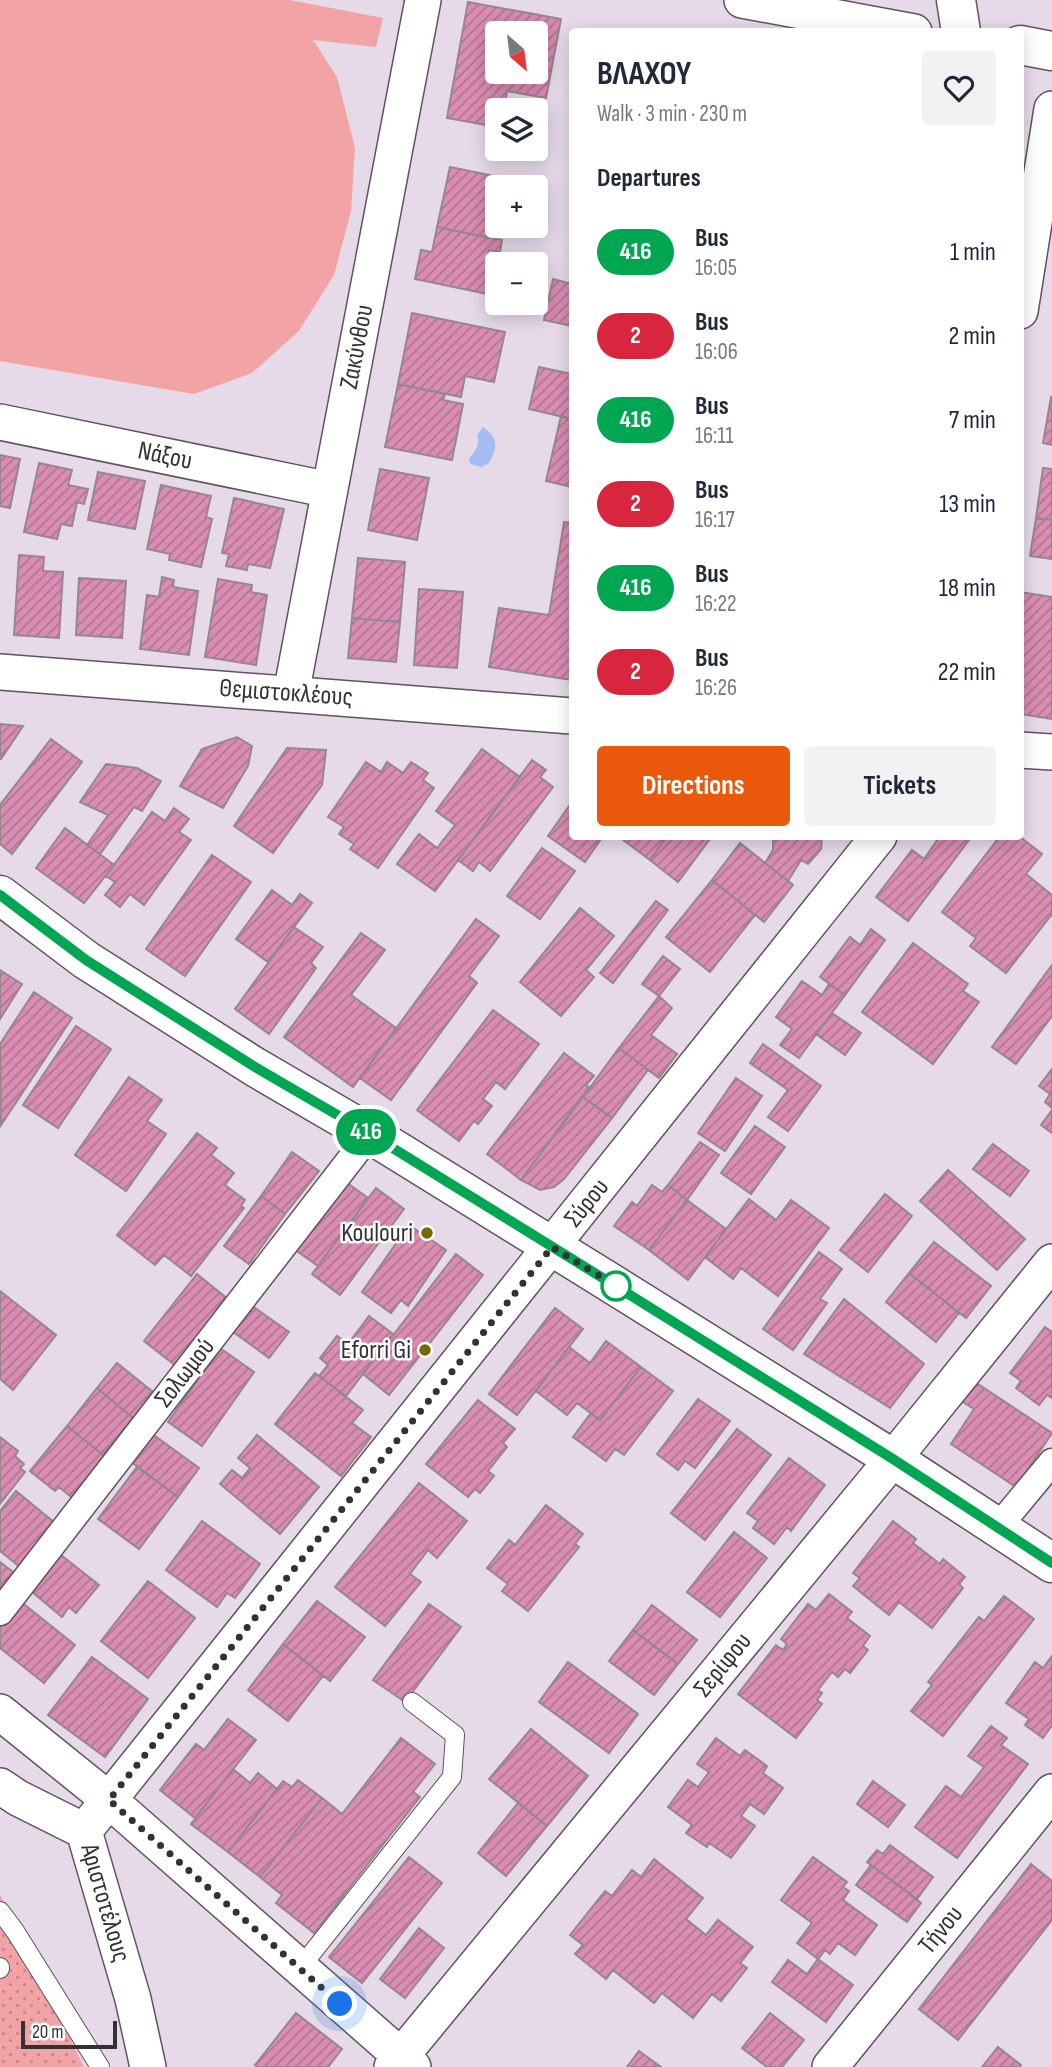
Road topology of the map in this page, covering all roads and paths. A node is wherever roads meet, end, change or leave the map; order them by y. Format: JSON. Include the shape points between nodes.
{"nodes":[{"id":1,"x":423,"y":0,"type":"edge"},
{"id":2,"x":957,"y":0,"type":"edge"},
{"id":3,"x":751,"y":12,"type":"edge"},
{"id":4,"x":881,"y":28,"type":"edge"},
{"id":5,"x":960,"y":28,"type":"edge"},
{"id":6,"x":1024,"y":47,"type":"edge"},
{"id":7,"x":1052,"y":51,"type":"edge"},
{"id":8,"x":1052,"y":109,"type":"edge"},
{"id":9,"x":1024,"y":286,"type":"edge"},
{"id":10,"x":0,"y":422,"type":"edge"},
{"id":11,"x":330,"y":490,"type":"junction"},
{"id":12,"x":0,"y":671,"type":"edge"},
{"id":13,"x":291,"y":694,"type":"junction"},
{"id":14,"x":569,"y":716,"type":"edge"},
{"id":15,"x":1024,"y":750,"type":"edge"},
{"id":16,"x":1052,"y":752,"type":"edge"},
{"id":17,"x":876,"y":840,"type":"edge"},
{"id":18,"x":0,"y":895,"type":"edge"},
{"id":19,"x":370,"y":1134,"type":"junction"},
{"id":20,"x":552,"y":1247,"type":"junction"},
{"id":21,"x":1052,"y":1262,"type":"edge"},
{"id":22,"x":893,"y":1459,"type":"junction"},
{"id":23,"x":1052,"y":1462,"type":"edge"},
{"id":24,"x":998,"y":1527,"type":"junction"},
{"id":25,"x":1052,"y":1563,"type":"edge"},
{"id":26,"x":0,"y":1612,"type":"edge"},
{"id":27,"x":412,"y":1702,"type":"dead end"},
{"id":28,"x":0,"y":1712,"type":"edge"},
{"id":29,"x":0,"y":1786,"type":"edge"},
{"id":30,"x":1052,"y":1792,"type":"edge"},
{"id":31,"x":109,"y":1800,"type":"junction"},
{"id":32,"x":84,"y":1831,"type":"junction"},
{"id":33,"x":0,"y":1911,"type":"edge"},
{"id":34,"x":300,"y":1968,"type":"junction"},
{"id":35,"x":402,"y":2064,"type":"edge"},
{"id":36,"x":100,"y":2067,"type":"edge"},
{"id":37,"x":148,"y":2067,"type":"edge"},
{"id":38,"x":830,"y":2067,"type":"edge"}],
"edges":[{"from":1,"to":11,"type":"street","name":"Ζακύνθου"},
{"from":2,"to":5,"type":"street"},
{"from":3,"to":4,"type":"street"},
{"from":6,"to":7,"type":"street"},
{"from":8,"to":9,"type":"street"},
{"from":10,"to":11,"type":"street","name":"Νάξου"},
{"from":11,"to":13,"type":"street","name":"Ζακύνθου"},
{"from":12,"to":13,"type":"street","name":"Θεμιστοκλέους"},
{"from":13,"to":14,"type":"street","name":"Θεμιστοκλέους"},
{"from":15,"to":16,"type":"street"},
{"from":17,"to":20,"type":"street","name":"Σύρου"},
{"from":18,"to":19,"type":"street","via":[[86,960]]},
{"from":19,"to":20,"type":"street"},
{"from":19,"to":26,"type":"street","name":"Σολωμού"},
{"from":20,"to":22,"type":"street"},
{"from":20,"to":31,"type":"street","name":"Σύρου"},
{"from":21,"to":22,"type":"street","name":"Σερίφου"},
{"from":22,"to":24,"type":"street"},
{"from":22,"to":35,"type":"street","name":"Σερίφου"},
{"from":23,"to":24,"type":"street"},
{"from":24,"to":25,"type":"street"},
{"from":27,"to":34,"type":"lane","via":[[455,1735],[452,1777]]},
{"from":28,"to":31,"type":"street"},
{"from":29,"to":32,"type":"street","name":"Αριστοτέλους"},
{"from":30,"to":38,"type":"street","name":"Τήνου"},
{"from":31,"to":32,"type":"street","name":"Σύρου"},
{"from":31,"to":34,"type":"street"},
{"from":32,"to":37,"type":"street","name":"Αριστοτέλους"},
{"from":33,"to":36,"type":"lane"},
{"from":34,"to":35,"type":"street"}]}
